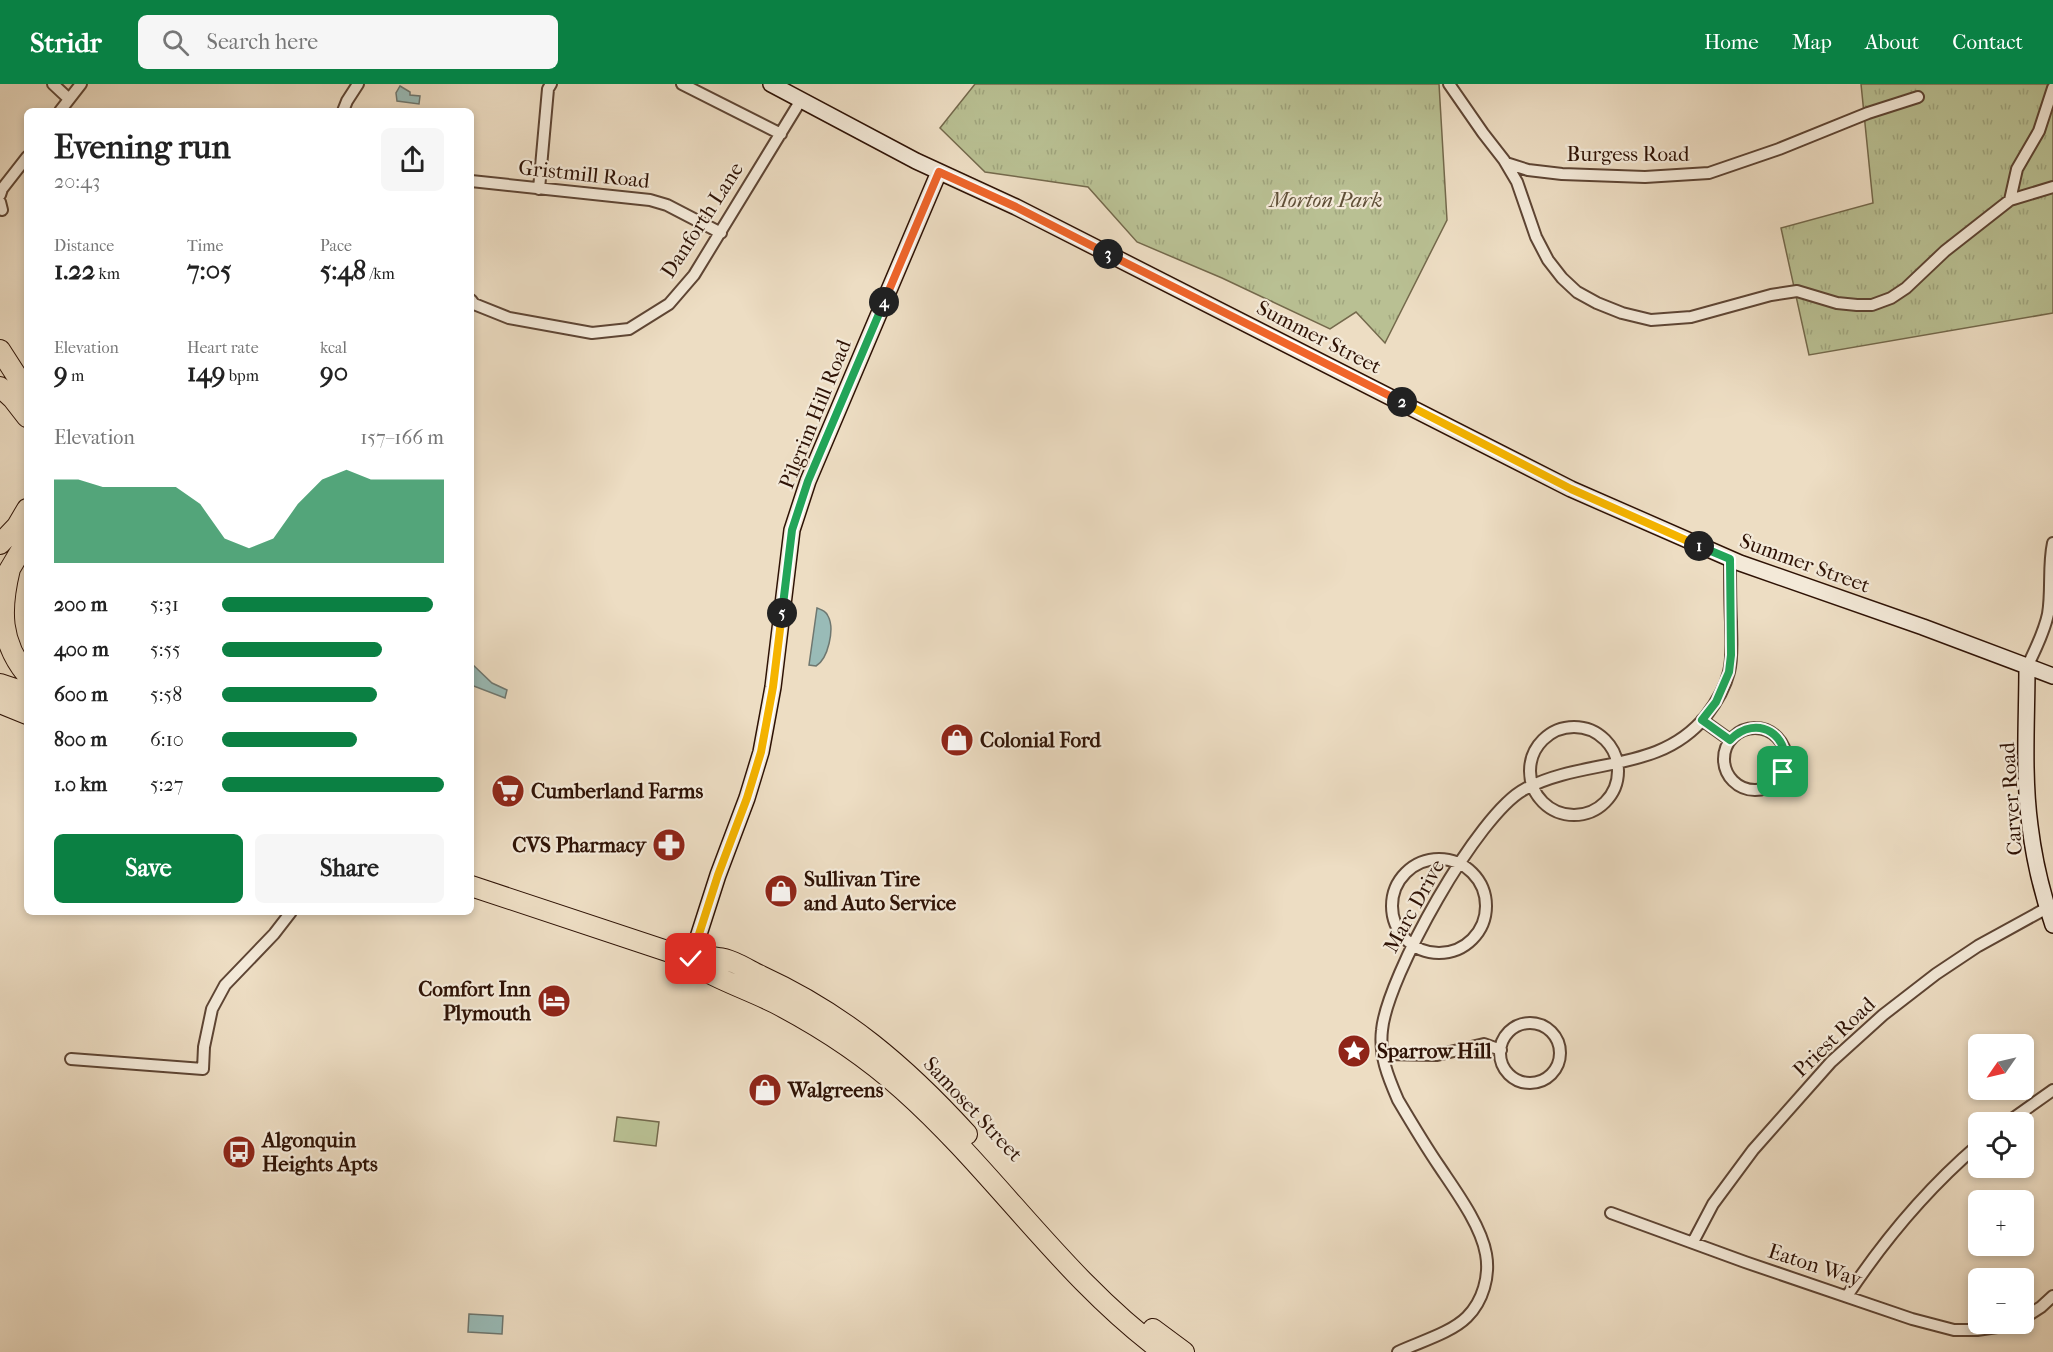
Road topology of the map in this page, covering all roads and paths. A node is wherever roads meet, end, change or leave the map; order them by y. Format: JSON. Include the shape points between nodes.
{"nodes":[{"id":1,"x":53,"y":84,"type":"edge"},
{"id":2,"x":81,"y":84,"type":"edge"},
{"id":3,"x":358,"y":84,"type":"edge"},
{"id":4,"x":682,"y":84,"type":"edge"},
{"id":5,"x":771,"y":84,"type":"edge"},
{"id":6,"x":1449,"y":84,"type":"edge"},
{"id":7,"x":546,"y":86,"type":"edge"},
{"id":8,"x":2053,"y":88,"type":"edge"},
{"id":9,"x":1917,"y":97,"type":"dead end"},
{"id":10,"x":69,"y":99,"type":"junction"},
{"id":11,"x":801,"y":100,"type":"junction"},
{"id":12,"x":62,"y":108,"type":"edge"},
{"id":13,"x":345,"y":108,"type":"edge"},
{"id":14,"x":781,"y":134,"type":"junction"},
{"id":15,"x":24,"y":161,"type":"edge"},
{"id":16,"x":1506,"y":163,"type":"junction"},
{"id":17,"x":939,"y":172,"type":"junction"},
{"id":18,"x":474,"y":181,"type":"edge"},
{"id":19,"x":2053,"y":187,"type":"edge"},
{"id":20,"x":539,"y":189,"type":"junction"},
{"id":21,"x":0,"y":195,"type":"edge"},
{"id":22,"x":2010,"y":200,"type":"junction"},
{"id":23,"x":721,"y":233,"type":"junction"},
{"id":24,"x":474,"y":304,"type":"edge"},
{"id":25,"x":0,"y":350,"type":"edge"},
{"id":26,"x":0,"y":387,"type":"edge"},
{"id":27,"x":24,"y":387,"type":"edge"},
{"id":28,"x":24,"y":413,"type":"edge"},
{"id":29,"x":24,"y":514,"type":"edge"},
{"id":30,"x":2053,"y":543,"type":"edge"},
{"id":31,"x":0,"y":544,"type":"edge"},
{"id":32,"x":24,"y":545,"type":"edge"},
{"id":33,"x":1730,"y":559,"type":"junction"},
{"id":34,"x":5,"y":578,"type":"edge"},
{"id":35,"x":2027,"y":667,"type":"junction"},
{"id":36,"x":24,"y":670,"type":"edge"},
{"id":37,"x":2053,"y":676,"type":"edge"},
{"id":38,"x":0,"y":684,"type":"edge"},
{"id":39,"x":24,"y":692,"type":"edge"},
{"id":40,"x":0,"y":703,"type":"edge"},
{"id":41,"x":24,"y":713,"type":"edge"},
{"id":42,"x":1702,"y":720,"type":"junction"},
{"id":43,"x":1730,"y":740,"type":"junction"},
{"id":44,"x":1618,"y":763,"type":"junction"},
{"id":45,"x":1533,"y":785,"type":"junction"},
{"id":46,"x":1460,"y":864,"type":"junction"},
{"id":47,"x":474,"y":887,"type":"edge"},
{"id":48,"x":2048,"y":908,"type":"junction"},
{"id":49,"x":289,"y":915,"type":"edge"},
{"id":50,"x":2053,"y":925,"type":"edge"},
{"id":51,"x":1414,"y":945,"type":"junction"},
{"id":52,"x":691,"y":959,"type":"junction"},
{"id":53,"x":1501,"y":1050,"type":"junction"},
{"id":54,"x":1382,"y":1054,"type":"junction"},
{"id":55,"x":71,"y":1059,"type":"dead end"},
{"id":56,"x":2053,"y":1090,"type":"edge"},
{"id":57,"x":2022,"y":1112,"type":"edge"},
{"id":58,"x":1968,"y":1154,"type":"edge"},
{"id":59,"x":1611,"y":1213,"type":"dead end"},
{"id":60,"x":1693,"y":1242,"type":"junction"},
{"id":61,"x":1847,"y":1296,"type":"junction"},
{"id":62,"x":2053,"y":1296,"type":"edge"},
{"id":63,"x":2034,"y":1312,"type":"edge"},
{"id":64,"x":1968,"y":1330,"type":"edge"},
{"id":65,"x":1163,"y":1352,"type":"edge"},
{"id":66,"x":1185,"y":1352,"type":"edge"},
{"id":67,"x":1398,"y":1352,"type":"edge"}],
"edges":[{"from":1,"to":10,"type":"street"},
{"from":2,"to":10,"type":"street"},
{"from":3,"to":13,"type":"street"},
{"from":4,"to":14,"type":"street"},
{"from":5,"to":11,"type":"main road","name":"Summer Street"},
{"from":6,"to":16,"type":"street"},
{"from":7,"to":20,"type":"street"},
{"from":8,"to":22,"type":"street","via":[[2039,131],[2017,169]]},
{"from":9,"to":16,"type":"street","name":"Burgess Road","via":[[1709,173],[1645,177],[1562,174]]},
{"from":10,"to":12,"type":"street"},
{"from":11,"to":14,"type":"street","name":"Danforth Lane"},
{"from":11,"to":17,"type":"main road","name":"Summer Street"},
{"from":14,"to":23,"type":"street","name":"Danforth Lane"},
{"from":15,"to":21,"type":"street"},
{"from":16,"to":22,"type":"street","via":[[1517,182],[1536,237],[1562,278],[1597,303],[1653,320],[1691,317],[1797,291],[1837,303],[1872,305],[1906,288],[1945,251]]},
{"from":17,"to":33,"type":"main road","name":"Summer Street","via":[[1571,489]]},
{"from":17,"to":52,"type":"main road","name":"Pilgrim Hill Road","via":[[808,481],[792,530],[761,752]]},
{"from":18,"to":20,"type":"street","name":"Gristmill Road"},
{"from":19,"to":22,"type":"street"},
{"from":20,"to":23,"type":"street","name":"Gristmill Road","via":[[650,200]]},
{"from":23,"to":24,"type":"street","name":"Danforth Lane","via":[[694,275],[669,304],[629,329],[592,333],[509,318]]},
{"from":25,"to":27,"type":"highway"},
{"from":26,"to":28,"type":"highway"},
{"from":29,"to":31,"type":"highway"},
{"from":30,"to":35,"type":"street","via":[[2048,613]]},
{"from":32,"to":34,"type":"highway"},
{"from":33,"to":35,"type":"main road","name":"Summer Street"},
{"from":33,"to":42,"type":"street","name":"Marc Drive","via":[[1729,672],[1716,702]]},
{"from":34,"to":36,"type":"highway","via":[[4,629],[11,651]]},
{"from":35,"to":37,"type":"main road","name":"Summer Street"},
{"from":35,"to":48,"type":"main road","name":"Carver Road","via":[[2029,823]]},
{"from":38,"to":39,"type":"highway"},
{"from":40,"to":41,"type":"highway"},
{"from":42,"to":43,"type":"street"},
{"from":42,"to":44,"type":"street","name":"Marc Drive","via":[[1664,750]]},
{"from":43,"to":43,"type":"street","via":[[1742,730],[1756,728],[1777,737],[1786,758],[1779,779],[1761,789],[1737,785],[1724,764],[1724,751]]},
{"from":44,"to":45,"type":"street","name":"Marc Drive","via":[[1555,776]]},
{"from":44,"to":45,"type":"street","via":[[1613,792],[1591,812],[1571,815],[1551,809]]},
{"from":44,"to":45,"type":"street","via":[[1610,745],[1596,732],[1567,727],[1549,734],[1536,748],[1530,766]]},
{"from":45,"to":46,"type":"street","name":"Marc Drive","via":[[1512,796],[1498,810]]},
{"from":46,"to":51,"type":"street","name":"Marc Drive"},
{"from":46,"to":51,"type":"street","via":[[1449,860],[1426,861],[1398,882],[1392,905],[1394,917],[1398,928]]},
{"from":46,"to":51,"type":"street","via":[[1477,878],[1485,898],[1486,910],[1478,933],[1465,945],[1448,952],[1436,953]]},
{"from":47,"to":52,"type":"highway","name":"Samoset Street"},
{"from":48,"to":50,"type":"main road","name":"Carver Road"},
{"from":48,"to":60,"type":"street","name":"Priest Road","via":[[1936,974],[1831,1062],[1753,1150],[1713,1204]]},
{"from":49,"to":55,"type":"street","via":[[225,985],[212,1009],[203,1069]]},
{"from":51,"to":54,"type":"street","name":"Marc Drive","via":[[1386,1007]]},
{"from":52,"to":65,"type":"highway","name":"Samoset Street","via":[[712,975],[808,1021],[885,1074],[942,1128],[1087,1285]]},
{"from":52,"to":66,"type":"highway","name":"Samoset Street","via":[[719,958],[750,971],[818,1005],[867,1039],[935,1101],[1100,1281],[1138,1317]]},
{"from":53,"to":53,"type":"street","via":[[1511,1030],[1533,1023],[1553,1033],[1560,1056],[1556,1068],[1546,1078],[1527,1082],[1505,1069]]},
{"from":53,"to":54,"type":"street","via":[[1484,1044],[1437,1055]]},
{"from":54,"to":67,"type":"street","name":"Marc Drive","via":[[1398,1100],[1482,1239],[1487,1266],[1483,1291],[1467,1318]]},
{"from":56,"to":57,"type":"street"},
{"from":58,"to":61,"type":"street","via":[[1889,1238]]},
{"from":59,"to":60,"type":"street","name":"Eaton Way"},
{"from":60,"to":61,"type":"street","name":"Eaton Way"},
{"from":61,"to":64,"type":"street","name":"Eaton Way","via":[[1912,1319]]},
{"from":62,"to":63,"type":"street"}]}
